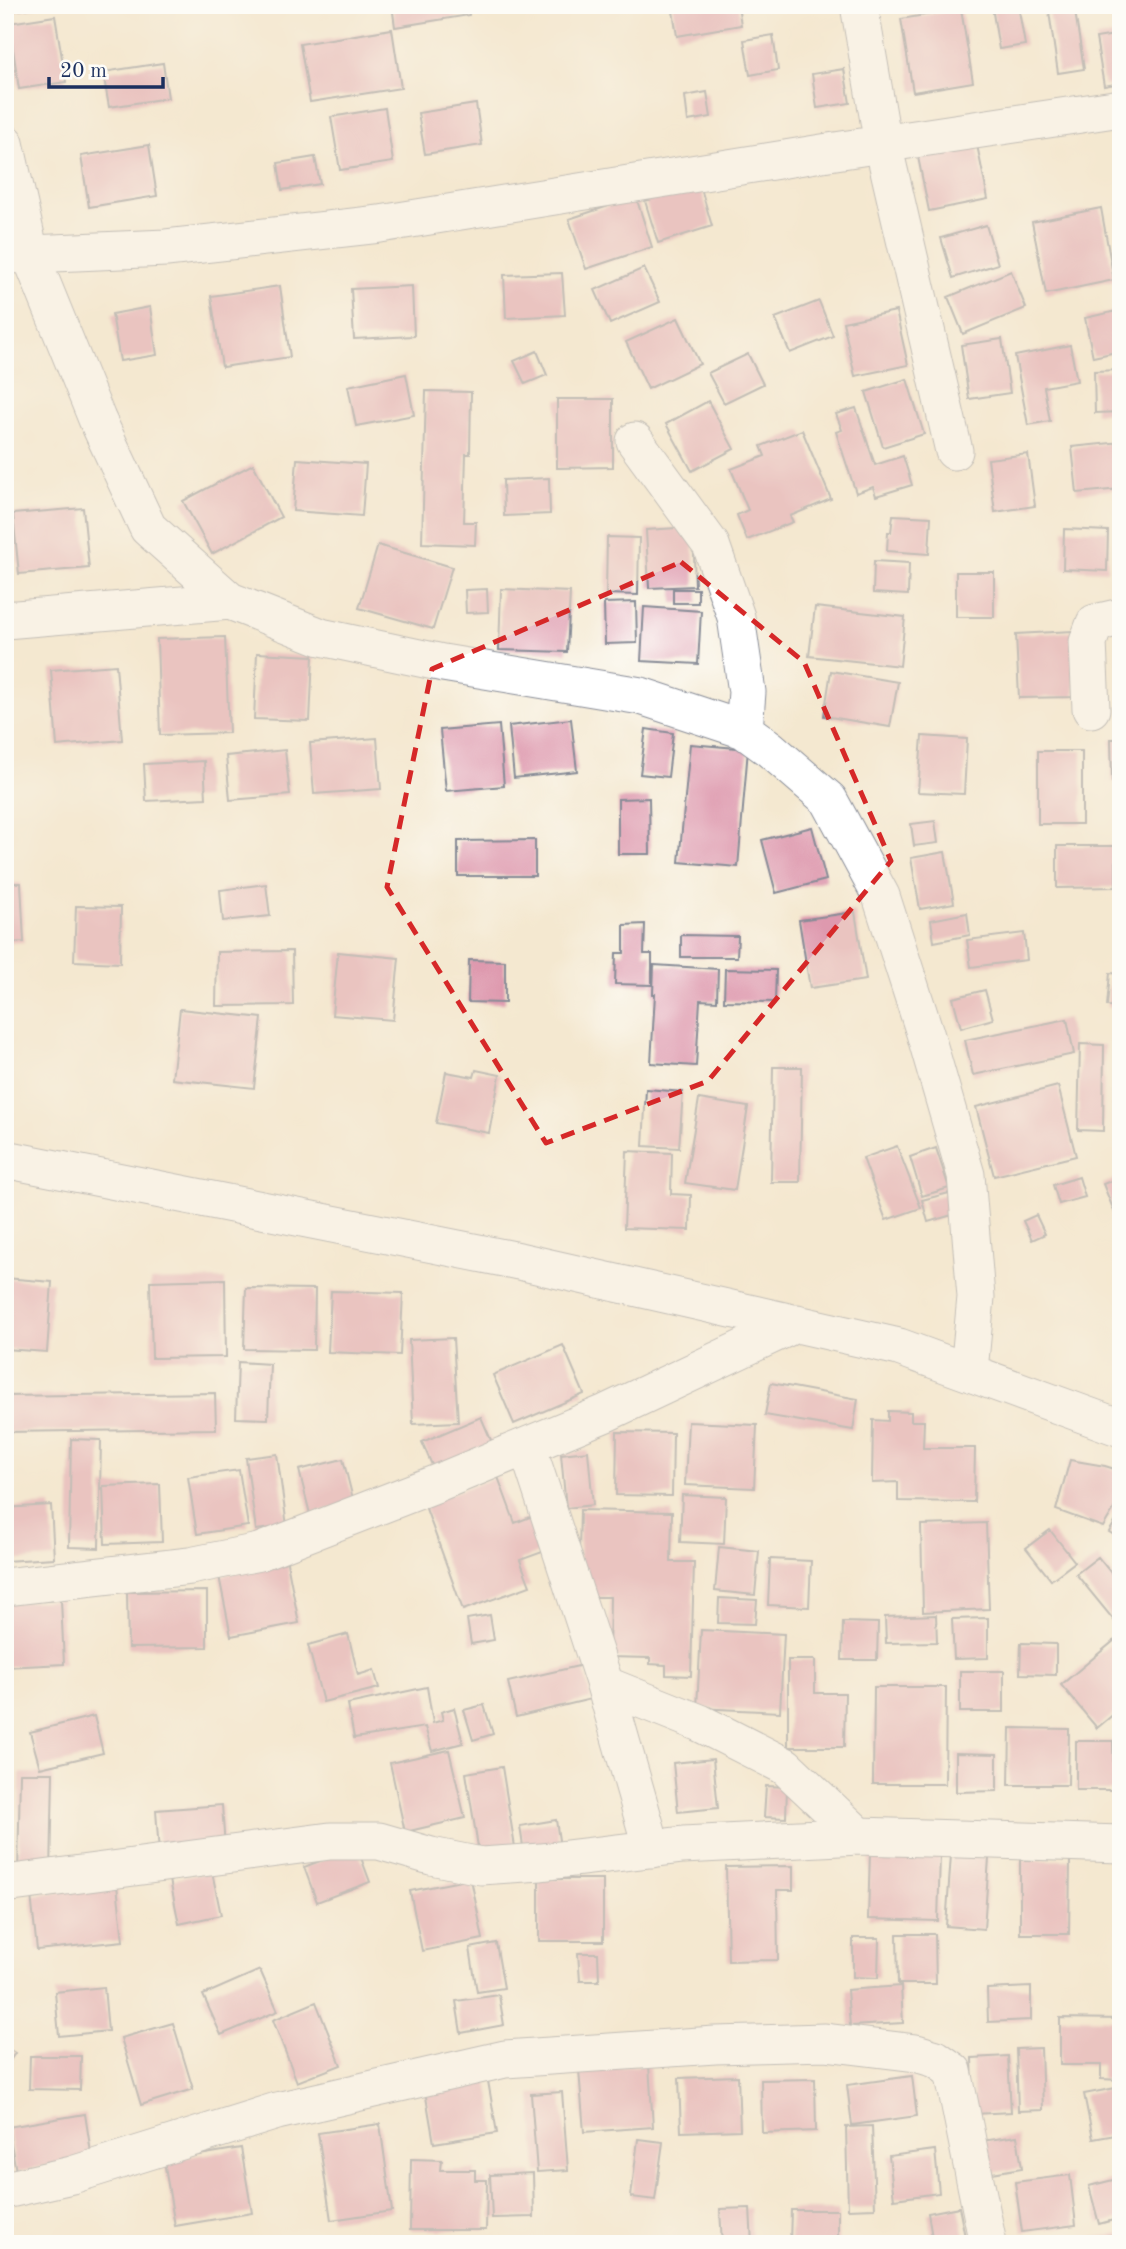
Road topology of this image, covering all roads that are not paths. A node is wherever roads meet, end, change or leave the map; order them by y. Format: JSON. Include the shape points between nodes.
{"nodes":[{"id":1,"x":859,"y":5,"type":"edge"},
{"id":2,"x":1121,"y":108,"type":"edge"},
{"id":3,"x":5,"y":143,"type":"edge"},
{"id":4,"x":883,"y":144,"type":"junction"},
{"id":5,"x":18,"y":254,"type":"edge"},
{"id":6,"x":635,"y":441,"type":"dead end"},
{"id":7,"x":954,"y":451,"type":"dead end"},
{"id":8,"x":230,"y":601,"type":"junction"},
{"id":9,"x":1121,"y":617,"type":"edge"},
{"id":10,"x":5,"y":620,"type":"edge"},
{"id":11,"x":1091,"y":709,"type":"dead end"},
{"id":12,"x":744,"y":730,"type":"junction"},
{"id":13,"x":5,"y":1159,"type":"edge"},
{"id":14,"x":797,"y":1323,"type":"junction"},
{"id":15,"x":969,"y":1371,"type":"junction"},
{"id":16,"x":1121,"y":1428,"type":"edge"},
{"id":17,"x":527,"y":1446,"type":"junction"},
{"id":18,"x":5,"y":1587,"type":"edge"},
{"id":19,"x":605,"y":1685,"type":"junction"},
{"id":20,"x":859,"y":1836,"type":"junction"},
{"id":21,"x":1121,"y":1844,"type":"edge"},
{"id":22,"x":652,"y":1849,"type":"junction"},
{"id":23,"x":5,"y":1884,"type":"edge"},
{"id":24,"x":5,"y":2190,"type":"edge"},
{"id":25,"x":988,"y":2244,"type":"edge"}],
"edges":[{"from":1,"to":4,"type":"street"},
{"from":2,"to":4,"type":"street"},
{"from":3,"to":5,"type":"street"},
{"from":4,"to":5,"type":"street","via":[[380,224],[166,248]]},
{"from":4,"to":7,"type":"street"},
{"from":5,"to":8,"type":"street","via":[[148,528]]},
{"from":6,"to":12,"type":"street","via":[[712,545],[736,617],[747,692]]},
{"from":8,"to":10,"type":"street"},
{"from":8,"to":12,"type":"street","via":[[321,637],[640,696]]},
{"from":9,"to":11,"type":"street","via":[[1095,623],[1088,642]]},
{"from":12,"to":15,"type":"street","via":[[830,800],[881,896],[967,1175],[976,1297]]},
{"from":13,"to":14,"type":"street","via":[[519,1261]]},
{"from":14,"to":15,"type":"street","via":[[900,1347]]},
{"from":14,"to":17,"type":"street"},
{"from":15,"to":16,"type":"street"},
{"from":17,"to":18,"type":"street","via":[[259,1552],[190,1566]]},
{"from":17,"to":19,"type":"street"},
{"from":19,"to":20,"type":"street","via":[[700,1723],[785,1766]]},
{"from":19,"to":22,"type":"street"},
{"from":20,"to":21,"type":"street"},
{"from":20,"to":22,"type":"street"},
{"from":22,"to":23,"type":"street","via":[[481,1866],[379,1841],[330,1841]]},
{"from":24,"to":25,"type":"street","via":[[72,2175],[277,2111],[505,2059],[825,2042],[916,2053],[953,2071]]}]}
